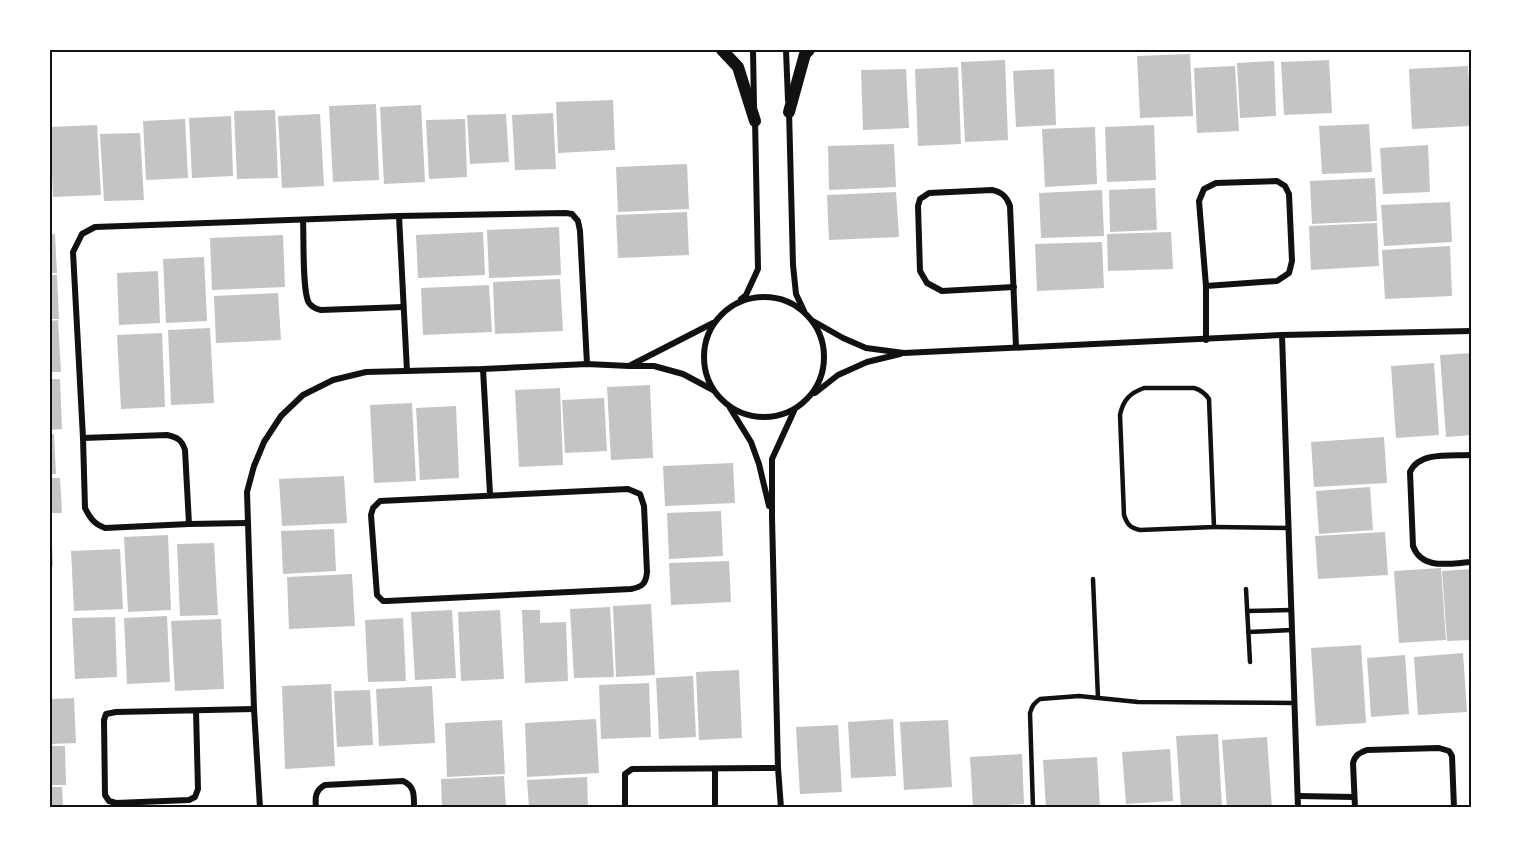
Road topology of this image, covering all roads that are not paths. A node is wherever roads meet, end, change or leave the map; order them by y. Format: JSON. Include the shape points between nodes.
{"nodes":[{"id":1,"x":722,"y":50,"type":"edge"},
{"id":2,"x":753,"y":50,"type":"edge"},
{"id":3,"x":786,"y":50,"type":"edge"},
{"id":4,"x":809,"y":50,"type":"edge"},
{"id":5,"x":789,"y":112,"type":"junction"},
{"id":6,"x":755,"y":121,"type":"junction"},
{"id":7,"x":399,"y":216,"type":"junction"},
{"id":8,"x":303,"y":220,"type":"junction"},
{"id":9,"x":1206,"y":286,"type":"junction"},
{"id":10,"x":1014,"y":287,"type":"junction"},
{"id":11,"x":731,"y":306,"type":"junction"},
{"id":12,"x":403,"y":307,"type":"junction"},
{"id":13,"x":804,"y":311,"type":"junction"},
{"id":14,"x":813,"y":321,"type":"junction"},
{"id":15,"x":713,"y":323,"type":"junction"},
{"id":16,"x":1472,"y":331,"type":"edge"},
{"id":17,"x":1282,"y":335,"type":"junction"},
{"id":18,"x":1206,"y":340,"type":"junction"},
{"id":19,"x":1016,"y":347,"type":"junction"},
{"id":20,"x":904,"y":353,"type":"junction"},
{"id":21,"x":587,"y":364,"type":"junction"},
{"id":22,"x":629,"y":366,"type":"junction"},
{"id":23,"x":483,"y":369,"type":"junction"},
{"id":24,"x":407,"y":371,"type":"junction"},
{"id":25,"x":713,"y":390,"type":"junction"},
{"id":26,"x":810,"y":397,"type":"junction"},
{"id":27,"x":729,"y":407,"type":"junction"},
{"id":28,"x":794,"y":411,"type":"junction"},
{"id":29,"x":83,"y":438,"type":"junction"},
{"id":30,"x":1472,"y":455,"type":"edge"},
{"id":31,"x":490,"y":494,"type":"junction"},
{"id":32,"x":772,"y":517,"type":"junction"},
{"id":33,"x":248,"y":523,"type":"junction"},
{"id":34,"x":189,"y":524,"type":"junction"},
{"id":35,"x":1214,"y":527,"type":"junction"},
{"id":36,"x":1288,"y":528,"type":"junction"},
{"id":37,"x":1472,"y":562,"type":"edge"},
{"id":38,"x":1093,"y":579,"type":"dead end"},
{"id":39,"x":1246,"y":589,"type":"dead end"},
{"id":40,"x":1291,"y":610,"type":"junction"},
{"id":41,"x":1247,"y":611,"type":"junction"},
{"id":42,"x":1292,"y":630,"type":"junction"},
{"id":43,"x":1248,"y":632,"type":"junction"},
{"id":44,"x":1250,"y":662,"type":"dead end"},
{"id":45,"x":1098,"y":698,"type":"junction"},
{"id":46,"x":1294,"y":703,"type":"junction"},
{"id":47,"x":254,"y":709,"type":"junction"},
{"id":48,"x":196,"y":711,"type":"junction"},
{"id":49,"x":778,"y":768,"type":"junction"},
{"id":50,"x":715,"y":769,"type":"junction"},
{"id":51,"x":1298,"y":796,"type":"junction"},
{"id":52,"x":1354,"y":797,"type":"junction"},
{"id":53,"x":260,"y":807,"type":"edge"},
{"id":54,"x":316,"y":807,"type":"edge"},
{"id":55,"x":414,"y":807,"type":"edge"},
{"id":56,"x":625,"y":807,"type":"edge"},
{"id":57,"x":715,"y":807,"type":"edge"},
{"id":58,"x":781,"y":807,"type":"edge"},
{"id":59,"x":1034,"y":807,"type":"edge"},
{"id":60,"x":1298,"y":807,"type":"edge"},
{"id":61,"x":1354,"y":807,"type":"edge"},
{"id":62,"x":1454,"y":807,"type":"edge"}],
"edges":[{"from":1,"to":6,"type":"main road","via":[[738,67]]},
{"from":2,"to":6,"type":"street"},
{"from":3,"to":5,"type":"street"},
{"from":4,"to":5,"type":"main road"},
{"from":5,"to":13,"type":"street","via":[[793,265],[796,294]]},
{"from":6,"to":11,"type":"street","via":[[758,269],[746,295]]},
{"from":7,"to":8,"type":"street"},
{"from":7,"to":12,"type":"street"},
{"from":7,"to":21,"type":"street","via":[[572,214],[580,231]]},
{"from":8,"to":12,"type":"street","via":[[305,291],[314,308]]},
{"from":8,"to":29,"type":"street","via":[[95,227],[82,234],[73,252]]},
{"from":9,"to":9,"type":"street","via":[[1199,201],[1204,189],[1216,183],[1267,181],[1285,186],[1289,194],[1289,273],[1277,281]]},
{"from":9,"to":18,"type":"street"},
{"from":10,"to":10,"type":"street","via":[[1010,206],[999,191],[938,192],[920,199],[920,271],[927,283],[942,291]]},
{"from":10,"to":19,"type":"street"},
{"from":11,"to":13,"type":"street","via":[[749,298],[768,296]]},
{"from":11,"to":15,"type":"street"},
{"from":12,"to":24,"type":"street"},
{"from":13,"to":14,"type":"street"},
{"from":14,"to":20,"type":"street","via":[[866,348]]},
{"from":14,"to":26,"type":"street","via":[[822,339],[825,359],[821,380]]},
{"from":15,"to":22,"type":"street"},
{"from":15,"to":25,"type":"street","via":[[703,357],[705,374]]},
{"from":16,"to":17,"type":"street"},
{"from":17,"to":18,"type":"street"},
{"from":17,"to":36,"type":"street"},
{"from":18,"to":19,"type":"street"},
{"from":19,"to":20,"type":"street"},
{"from":20,"to":26,"type":"street","via":[[867,362],[838,375]]},
{"from":21,"to":22,"type":"street"},
{"from":21,"to":23,"type":"street"},
{"from":22,"to":25,"type":"street","via":[[654,366],[683,374]]},
{"from":23,"to":24,"type":"street"},
{"from":23,"to":31,"type":"street"},
{"from":24,"to":33,"type":"street","via":[[366,372],[333,380],[303,395],[281,416],[254,466],[247,492]]},
{"from":25,"to":27,"type":"street"},
{"from":26,"to":28,"type":"street"},
{"from":27,"to":28,"type":"street","via":[[761,418]]},
{"from":27,"to":32,"type":"street","via":[[751,442]]},
{"from":28,"to":32,"type":"street","via":[[772,459]]},
{"from":29,"to":34,"type":"street","via":[[177,438],[184,450]]},
{"from":29,"to":34,"type":"street","via":[[86,508],[93,522],[105,528]]},
{"from":30,"to":37,"type":"street","via":[[1426,458],[1413,465],[1410,472],[1416,554],[1428,563]]},
{"from":31,"to":31,"type":"street","via":[[385,500],[376,504],[371,515],[376,590],[380,598],[387,601],[631,590],[644,585],[644,517],[639,494],[628,489]]},
{"from":32,"to":49,"type":"street"},
{"from":33,"to":34,"type":"street"},
{"from":33,"to":47,"type":"street"},
{"from":35,"to":35,"type":"lane","via":[[1140,530],[1126,523],[1120,415],[1127,397],[1135,391],[1194,388],[1209,399]]},
{"from":35,"to":36,"type":"lane"},
{"from":36,"to":40,"type":"street"},
{"from":38,"to":45,"type":"lane"},
{"from":39,"to":41,"type":"lane"},
{"from":40,"to":41,"type":"lane"},
{"from":40,"to":42,"type":"street"},
{"from":41,"to":43,"type":"lane"},
{"from":42,"to":43,"type":"lane"},
{"from":42,"to":46,"type":"street"},
{"from":43,"to":44,"type":"lane"},
{"from":45,"to":46,"type":"lane"},
{"from":45,"to":59,"type":"lane","via":[[1046,698],[1031,707]]},
{"from":46,"to":51,"type":"street"},
{"from":47,"to":48,"type":"street"},
{"from":47,"to":53,"type":"street"},
{"from":48,"to":48,"type":"street","via":[[106,714],[105,795],[109,801],[195,797]]},
{"from":49,"to":50,"type":"street"},
{"from":49,"to":58,"type":"street"},
{"from":50,"to":56,"type":"street","via":[[629,770],[625,774]]},
{"from":50,"to":57,"type":"street"},
{"from":51,"to":52,"type":"street"},
{"from":51,"to":60,"type":"street"},
{"from":52,"to":61,"type":"street"},
{"from":52,"to":62,"type":"street","via":[[1353,763],[1358,754],[1367,750],[1439,748],[1452,756]]},
{"from":54,"to":55,"type":"street","via":[[317,792],[325,785],[403,781],[412,788]]}]}
